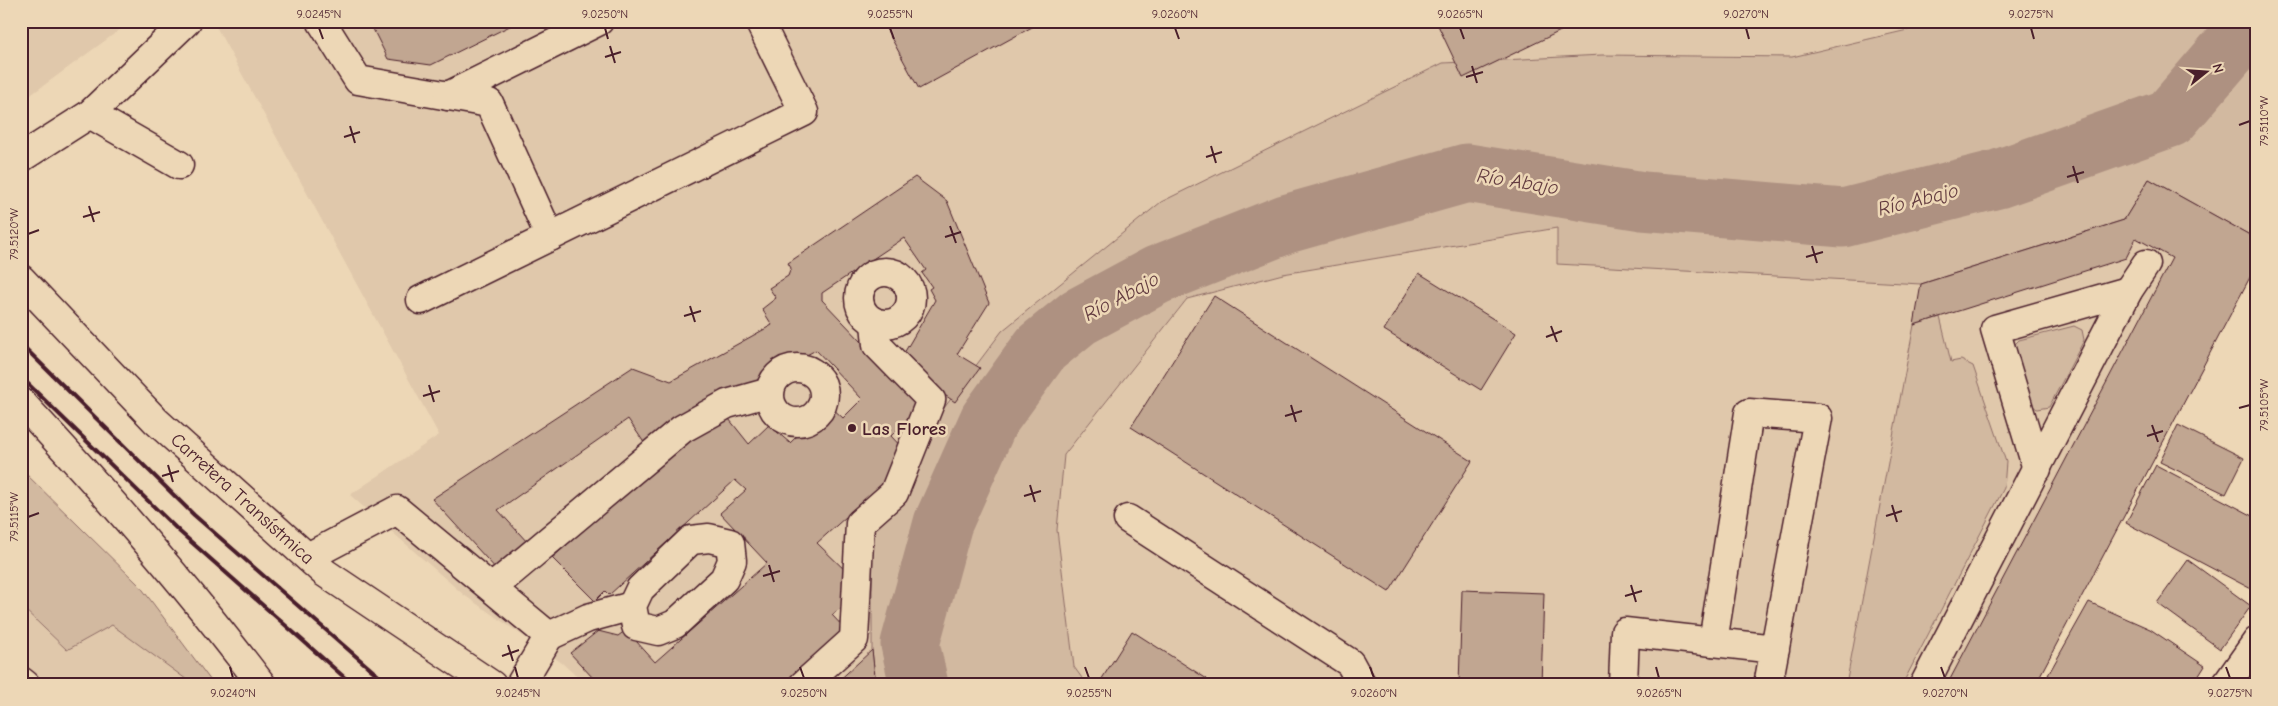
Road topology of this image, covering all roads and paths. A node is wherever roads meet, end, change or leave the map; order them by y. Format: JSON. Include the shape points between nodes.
{"nodes":[{"id":1,"x":187,"y":21,"type":"edge"},
{"id":2,"x":321,"y":21,"type":"edge"},
{"id":3,"x":599,"y":21,"type":"edge"},
{"id":4,"x":759,"y":21,"type":"edge"},
{"id":5,"x":448,"y":96,"type":"junction"},
{"id":6,"x":90,"y":114,"type":"junction"},
{"id":7,"x":21,"y":158,"type":"edge"},
{"id":8,"x":179,"y":164,"type":"dead end"},
{"id":9,"x":550,"y":237,"type":"junction"},
{"id":10,"x":2146,"y":264,"type":"dead end"},
{"id":11,"x":21,"y":278,"type":"edge"},
{"id":12,"x":2128,"y":291,"type":"junction"},
{"id":13,"x":421,"y":300,"type":"dead end"},
{"id":14,"x":875,"y":322,"type":"dead end"},
{"id":15,"x":770,"y":392,"type":"dead end"},
{"id":16,"x":21,"y":402,"type":"edge"},
{"id":17,"x":2037,"y":469,"type":"junction"},
{"id":18,"x":1128,"y":519,"type":"dead end"},
{"id":19,"x":308,"y":557,"type":"junction"},
{"id":20,"x":492,"y":588,"type":"junction"},
{"id":21,"x":632,"y":606,"type":"dead end"},
{"id":22,"x":549,"y":636,"type":"junction"},
{"id":23,"x":2257,"y":641,"type":"edge"},
{"id":24,"x":1713,"y":642,"type":"junction"},
{"id":25,"x":1775,"y":649,"type":"junction"},
{"id":26,"x":21,"y":681,"type":"edge"},
{"id":27,"x":26,"y":685,"type":"edge"},
{"id":28,"x":262,"y":685,"type":"edge"},
{"id":29,"x":492,"y":685,"type":"edge"},
{"id":30,"x":520,"y":685,"type":"edge"},
{"id":31,"x":803,"y":685,"type":"edge"},
{"id":32,"x":1362,"y":685,"type":"edge"},
{"id":33,"x":1624,"y":685,"type":"edge"},
{"id":34,"x":1768,"y":685,"type":"edge"},
{"id":35,"x":1924,"y":685,"type":"edge"},
{"id":36,"x":2226,"y":685,"type":"edge"}],
"edges":[{"from":1,"to":6,"type":"main road"},
{"from":2,"to":5,"type":"main road","via":[[358,80]]},
{"from":3,"to":5,"type":"main road"},
{"from":4,"to":9,"type":"main road","via":[[804,112]]},
{"from":5,"to":9,"type":"main road","via":[[489,103]]},
{"from":6,"to":7,"type":"main road"},
{"from":6,"to":8,"type":"main road"},
{"from":9,"to":13,"type":"main road"},
{"from":10,"to":12,"type":"main road"},
{"from":11,"to":19,"type":"main road","name":"Carretera Transístmica","via":[[156,420]]},
{"from":12,"to":17,"type":"main road"},
{"from":12,"to":17,"type":"main road","via":[[1995,329]]},
{"from":14,"to":31,"type":"main road","via":[[877,345],[931,400],[894,493],[860,523],[854,639]]},
{"from":15,"to":20,"type":"main road","via":[[726,404],[682,429]]},
{"from":16,"to":28,"type":"main road","via":[[105,492]]},
{"from":17,"to":35,"type":"main road"},
{"from":18,"to":32,"type":"main road","via":[[1350,663]]},
{"from":19,"to":20,"type":"main road","via":[[397,510]]},
{"from":19,"to":29,"type":"main road","name":"Carretera Transístmica","via":[[325,573]]},
{"from":20,"to":22,"type":"main road"},
{"from":21,"to":22,"type":"main road","via":[[588,618]]},
{"from":22,"to":30,"type":"main road"},
{"from":23,"to":36,"type":"main road"},
{"from":24,"to":25,"type":"main road"},
{"from":24,"to":25,"type":"main road","via":[[1749,413],[1818,418]]},
{"from":24,"to":33,"type":"main road","via":[[1625,632]]},
{"from":25,"to":34,"type":"main road"},
{"from":26,"to":27,"type":"main road"}]}
